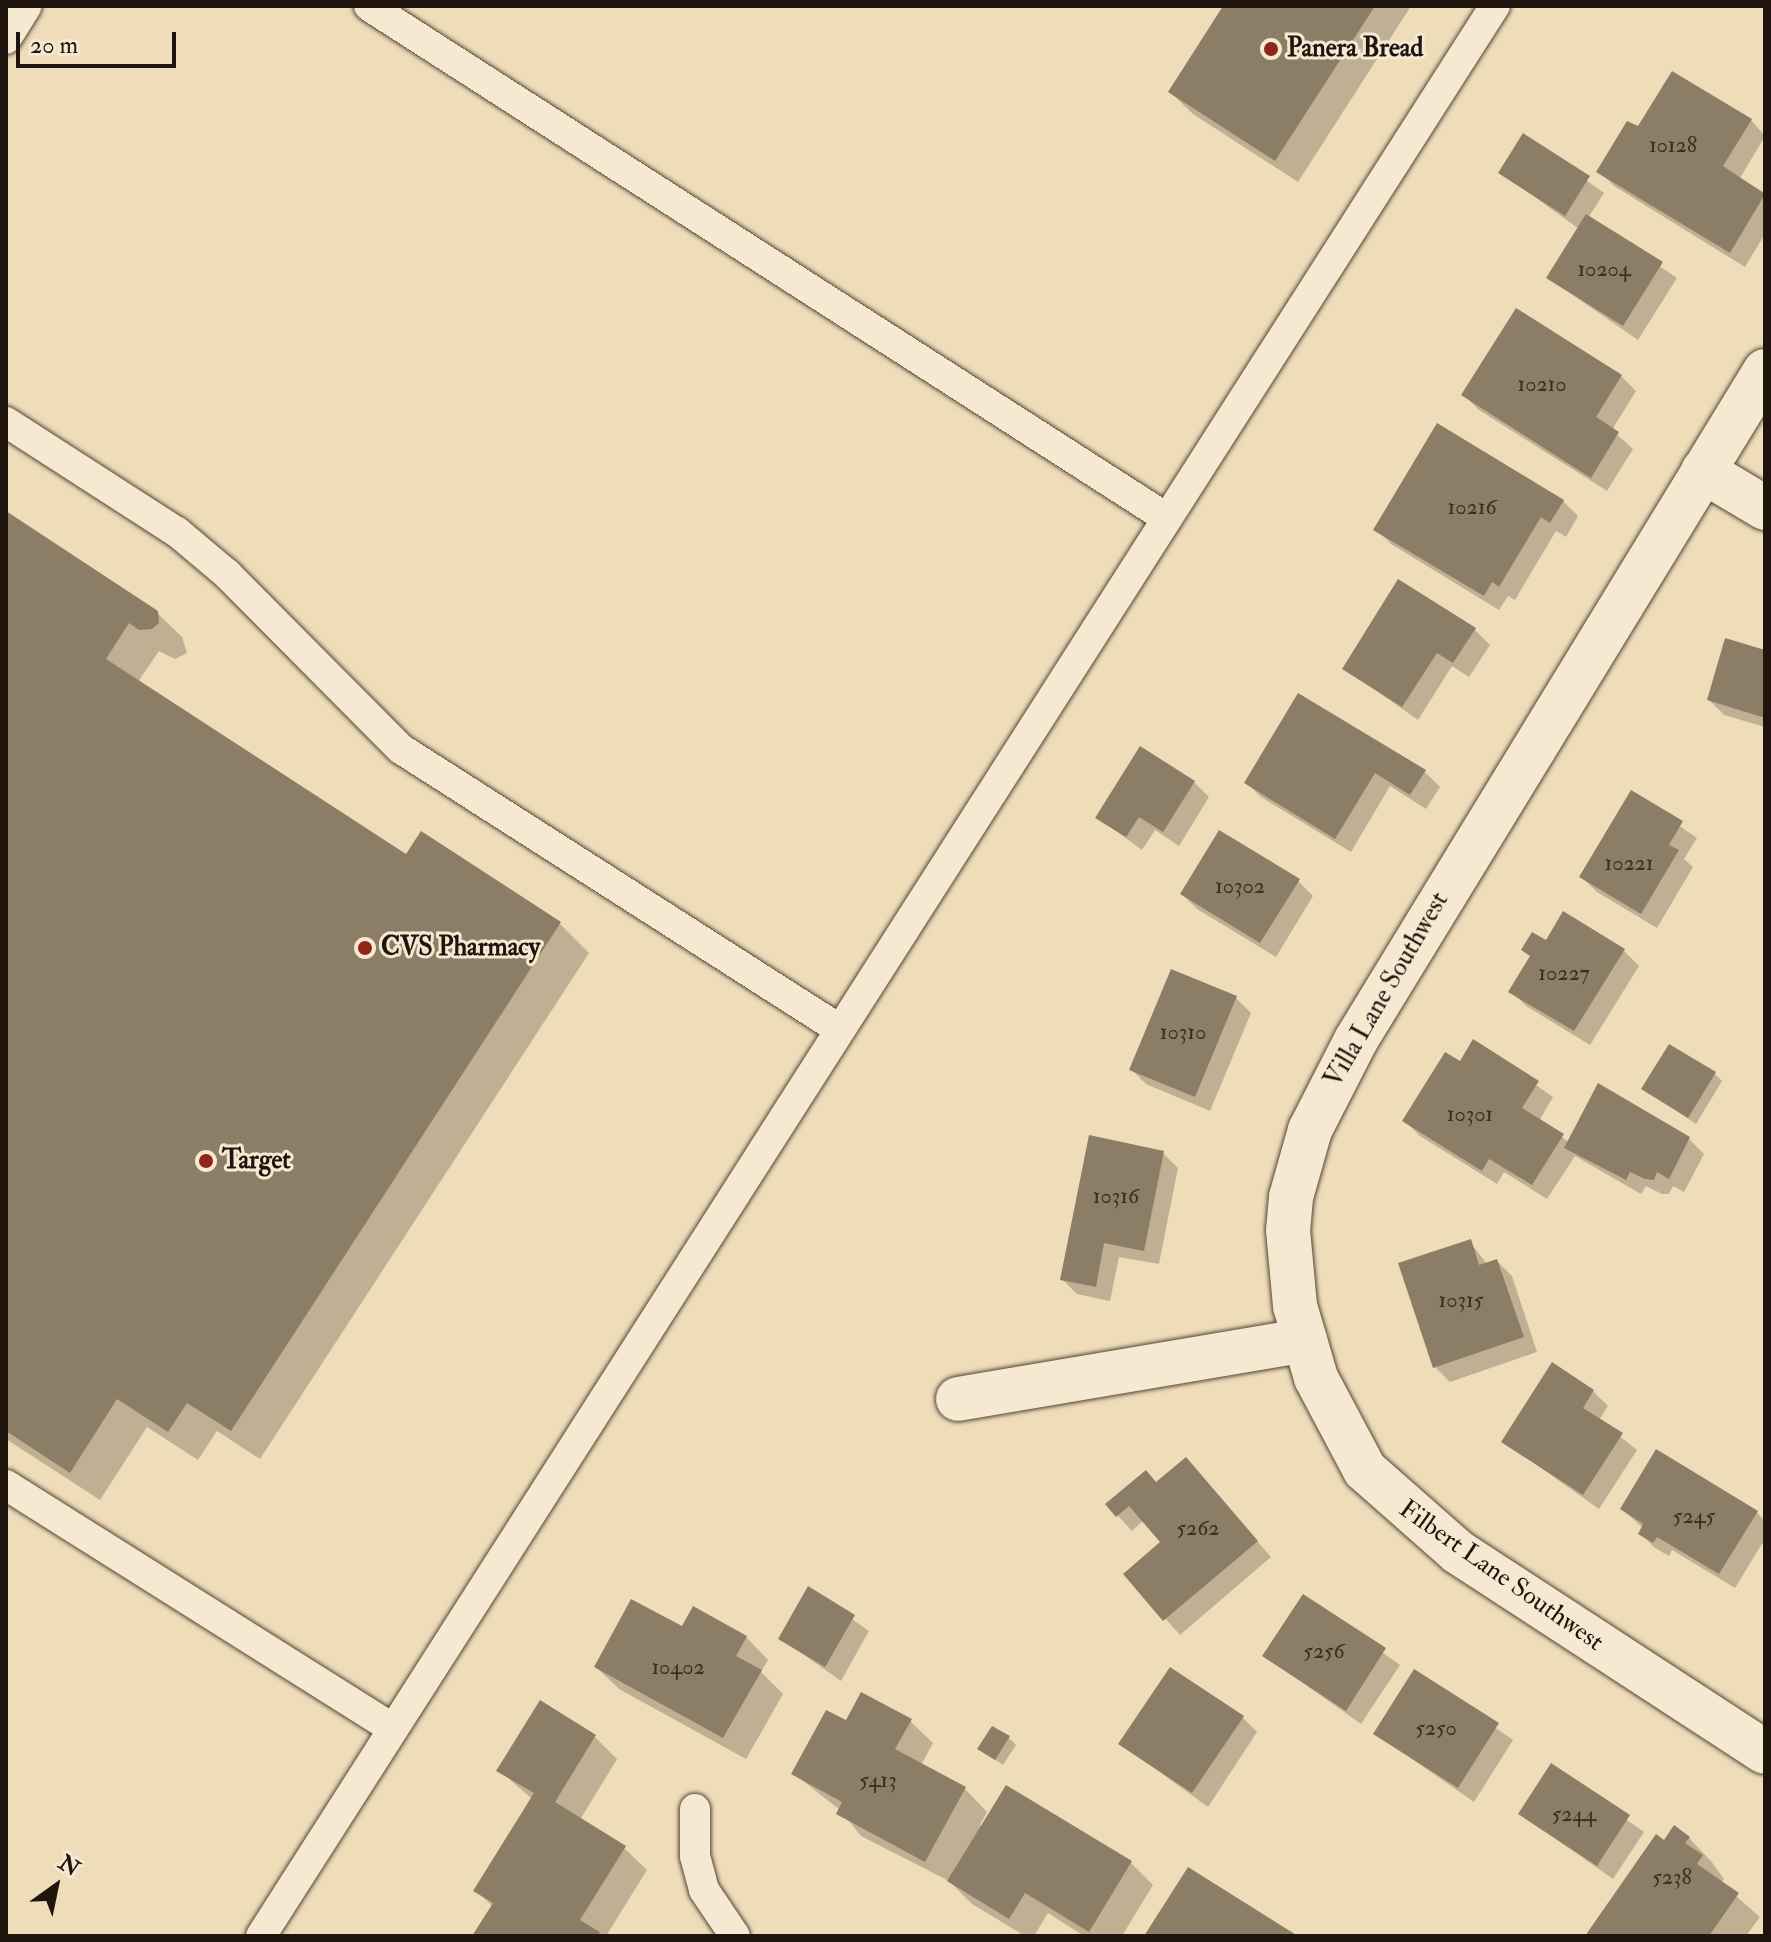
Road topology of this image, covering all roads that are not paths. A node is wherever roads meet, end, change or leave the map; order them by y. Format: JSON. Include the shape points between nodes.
{"nodes":[{"id":1,"x":27,"y":6,"type":"edge"},
{"id":2,"x":369,"y":6,"type":"edge"},
{"id":3,"x":1495,"y":6,"type":"edge"},
{"id":4,"x":6,"y":39,"type":"edge"},
{"id":5,"x":1765,"y":371,"type":"edge"},
{"id":6,"x":6,"y":422,"type":"edge"},
{"id":7,"x":1703,"y":471,"type":"junction"},
{"id":8,"x":1765,"y":508,"type":"edge"},
{"id":9,"x":1165,"y":517,"type":"junction"},
{"id":10,"x":839,"y":1029,"type":"junction"},
{"id":11,"x":1305,"y":1340,"type":"junction"},
{"id":12,"x":958,"y":1399,"type":"dead end"},
{"id":13,"x":6,"y":1485,"type":"edge"},
{"id":14,"x":393,"y":1729,"type":"junction"},
{"id":15,"x":1765,"y":1752,"type":"edge"},
{"id":16,"x":695,"y":1809,"type":"dead end"},
{"id":17,"x":261,"y":1936,"type":"edge"},
{"id":18,"x":735,"y":1936,"type":"edge"}],
"edges":[{"from":1,"to":4,"type":"lane"},
{"from":2,"to":9,"type":"lane"},
{"from":3,"to":9,"type":"lane"},
{"from":5,"to":7,"type":"street","name":"Villa Lane Southwest"},
{"from":6,"to":10,"type":"lane","via":[[177,532],[227,574],[401,749]]},
{"from":7,"to":8,"type":"street"},
{"from":7,"to":11,"type":"street","name":"Villa Lane Southwest","via":[[1401,962],[1325,1098],[1299,1165],[1289,1219],[1289,1267]]},
{"from":9,"to":10,"type":"lane"},
{"from":10,"to":14,"type":"lane"},
{"from":11,"to":12,"type":"street"},
{"from":11,"to":15,"type":"street","name":"Filbert Lane Southwest","via":[[1344,1439],[1390,1497],[1526,1598]]},
{"from":13,"to":14,"type":"lane"},
{"from":14,"to":17,"type":"lane"},
{"from":16,"to":18,"type":"lane","via":[[695,1856],[704,1890]]}]}
